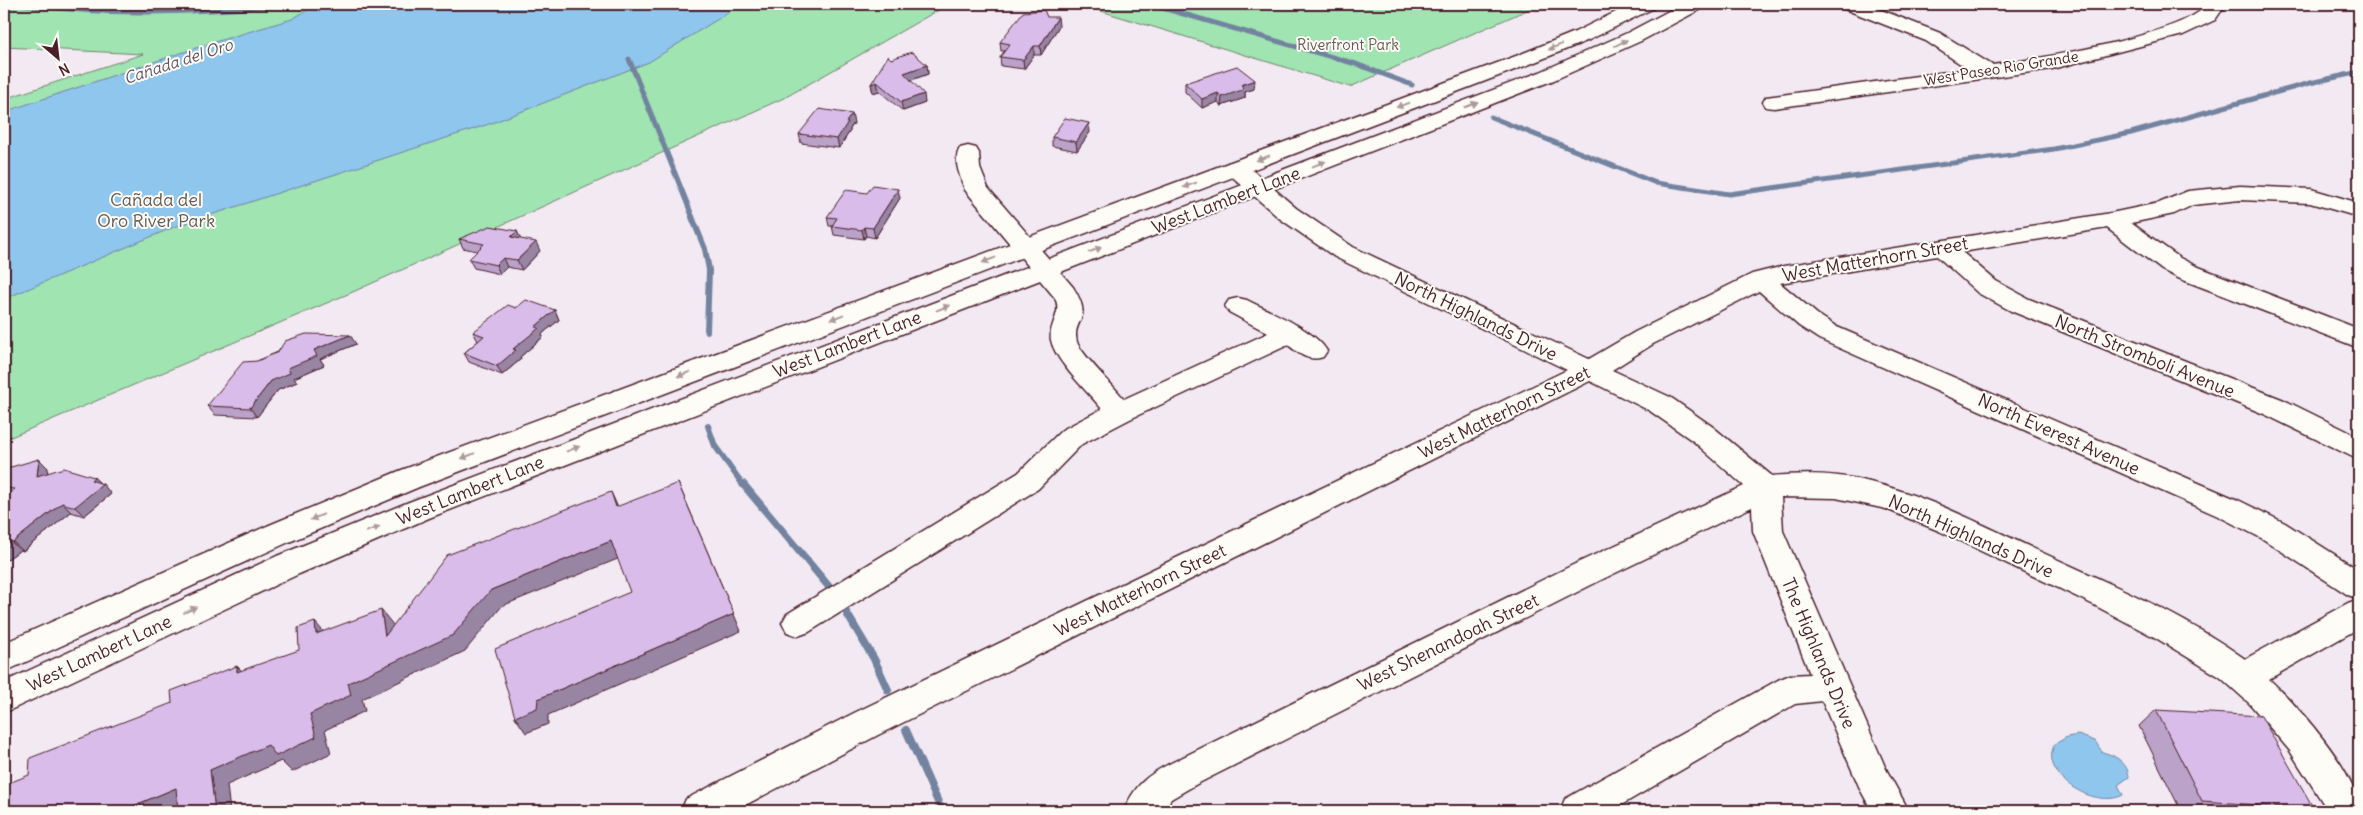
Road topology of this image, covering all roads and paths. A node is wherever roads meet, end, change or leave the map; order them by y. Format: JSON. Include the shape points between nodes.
{"nodes":[{"id":1,"x":1647,"y":4,"type":"edge"},
{"id":2,"x":1696,"y":4,"type":"edge"},
{"id":3,"x":1849,"y":4,"type":"edge"},
{"id":4,"x":2216,"y":4,"type":"edge"},
{"id":5,"x":1883,"y":9,"type":"edge"},
{"id":6,"x":1988,"y":72,"type":"junction"},
{"id":7,"x":1774,"y":102,"type":"dead end"},
{"id":8,"x":968,"y":153,"type":"dead end"},
{"id":9,"x":1236,"y":168,"type":"junction"},
{"id":10,"x":1257,"y":188,"type":"junction"},
{"id":11,"x":2359,"y":210,"type":"edge"},
{"id":12,"x":2111,"y":220,"type":"junction"},
{"id":13,"x":1024,"y":247,"type":"junction"},
{"id":14,"x":1941,"y":247,"type":"junction"},
{"id":15,"x":1042,"y":270,"type":"junction"},
{"id":16,"x":1760,"y":280,"type":"junction"},
{"id":17,"x":1238,"y":306,"type":"dead end"},
{"id":18,"x":1290,"y":334,"type":"junction"},
{"id":19,"x":2359,"y":339,"type":"edge"},
{"id":20,"x":1314,"y":350,"type":"dead end"},
{"id":21,"x":1590,"y":370,"type":"junction"},
{"id":22,"x":1120,"y":412,"type":"junction"},
{"id":23,"x":2359,"y":449,"type":"edge"},
{"id":24,"x":1766,"y":488,"type":"junction"},
{"id":25,"x":2359,"y":586,"type":"edge"},
{"id":26,"x":155,"y":588,"type":"junction"},
{"id":27,"x":2359,"y":612,"type":"edge"},
{"id":28,"x":798,"y":623,"type":"dead end"},
{"id":29,"x":4,"y":658,"type":"edge"},
{"id":30,"x":2244,"y":676,"type":"junction"},
{"id":31,"x":4,"y":679,"type":"edge"},
{"id":32,"x":1832,"y":686,"type":"junction"},
{"id":33,"x":4,"y":698,"type":"edge"},
{"id":34,"x":740,"y":802,"type":"edge"},
{"id":35,"x":699,"y":811,"type":"edge"},
{"id":36,"x":1142,"y":811,"type":"edge"},
{"id":37,"x":1578,"y":811,"type":"edge"},
{"id":38,"x":1891,"y":811,"type":"edge"},
{"id":39,"x":2347,"y":811,"type":"edge"}],
"edges":[{"from":1,"to":9,"type":"street","name":"West Lambert Lane","one_way":true,"via":[[1550,50]]},
{"from":10,"to":2,"type":"street","name":"West Lambert Lane","one_way":true,"via":[[1580,62]]},
{"from":3,"to":5,"type":"street"},
{"from":4,"to":6,"type":"street","name":"West Paseo Rio Grande","via":[[2208,16],[2176,31],[2052,62]]},
{"from":5,"to":6,"type":"street"},
{"from":6,"to":7,"type":"street","name":"West Paseo Rio Grande"},
{"from":8,"to":13,"type":"street","via":[[969,168],[977,190]]},
{"from":9,"to":10,"type":"street","name":"North Highlands Drive"},
{"from":9,"to":13,"type":"street","name":"West Lambert Lane","one_way":true},
{"from":15,"to":10,"type":"street","name":"West Lambert Lane","one_way":true},
{"from":10,"to":21,"type":"street","name":"North Highlands Drive","via":[[1315,235],[1344,252]]},
{"from":11,"to":12,"type":"street","name":"West Matterhorn Street","via":[[2311,196],[2240,193],[2188,198],[2166,209]]},
{"from":12,"to":14,"type":"street","name":"West Matterhorn Street"},
{"from":12,"to":19,"type":"street","via":[[2187,272]]},
{"from":13,"to":15,"type":"street"},
{"from":13,"to":26,"type":"street","name":"West Lambert Lane","one_way":true,"via":[[409,480]]},
{"from":14,"to":16,"type":"street","name":"West Matterhorn Street"},
{"from":14,"to":23,"type":"street","name":"North Stromboli Avenue","via":[[1988,287],[2020,305],[2242,394]]},
{"from":15,"to":22,"type":"street","via":[[1069,302],[1071,310],[1062,340]]},
{"from":33,"to":15,"type":"street","name":"West Lambert Lane","one_way":true,"via":[[200,605],[365,532]]},
{"from":16,"to":21,"type":"street","name":"West Matterhorn Street","via":[[1644,338]]},
{"from":16,"to":25,"type":"street","name":"North Everest Avenue","via":[[1828,333],[2228,508],[2274,530]]},
{"from":17,"to":18,"type":"street"},
{"from":18,"to":20,"type":"street"},
{"from":18,"to":22,"type":"street"},
{"from":21,"to":24,"type":"street","name":"North Highlands Drive","via":[[1680,417]]},
{"from":21,"to":34,"type":"street","name":"West Matterhorn Street","via":[[866,724]]},
{"from":22,"to":28,"type":"street","via":[[1072,437],[1028,481]]},
{"from":24,"to":30,"type":"street","name":"North Highlands Drive","via":[[1796,484],[1822,486],[1859,491],[1901,503],[2161,624]]},
{"from":24,"to":32,"type":"street","name":"The Highlands Drive","via":[[1768,531]]},
{"from":24,"to":36,"type":"street","name":"West Shenandoah Street","via":[[1590,571],[1183,774],[1159,788]]},
{"from":26,"to":29,"type":"street","name":"West Lambert Lane"},
{"from":26,"to":31,"type":"street","via":[[109,629]]},
{"from":27,"to":30,"type":"street"},
{"from":30,"to":39,"type":"street","name":"North Highlands Drive","via":[[2294,726],[2328,774]]},
{"from":32,"to":37,"type":"street","via":[[1790,690]]},
{"from":32,"to":38,"type":"street","name":"The Highlands Drive","via":[[1873,780]]},
{"from":34,"to":35,"type":"street","name":"West Matterhorn Street"}]}
